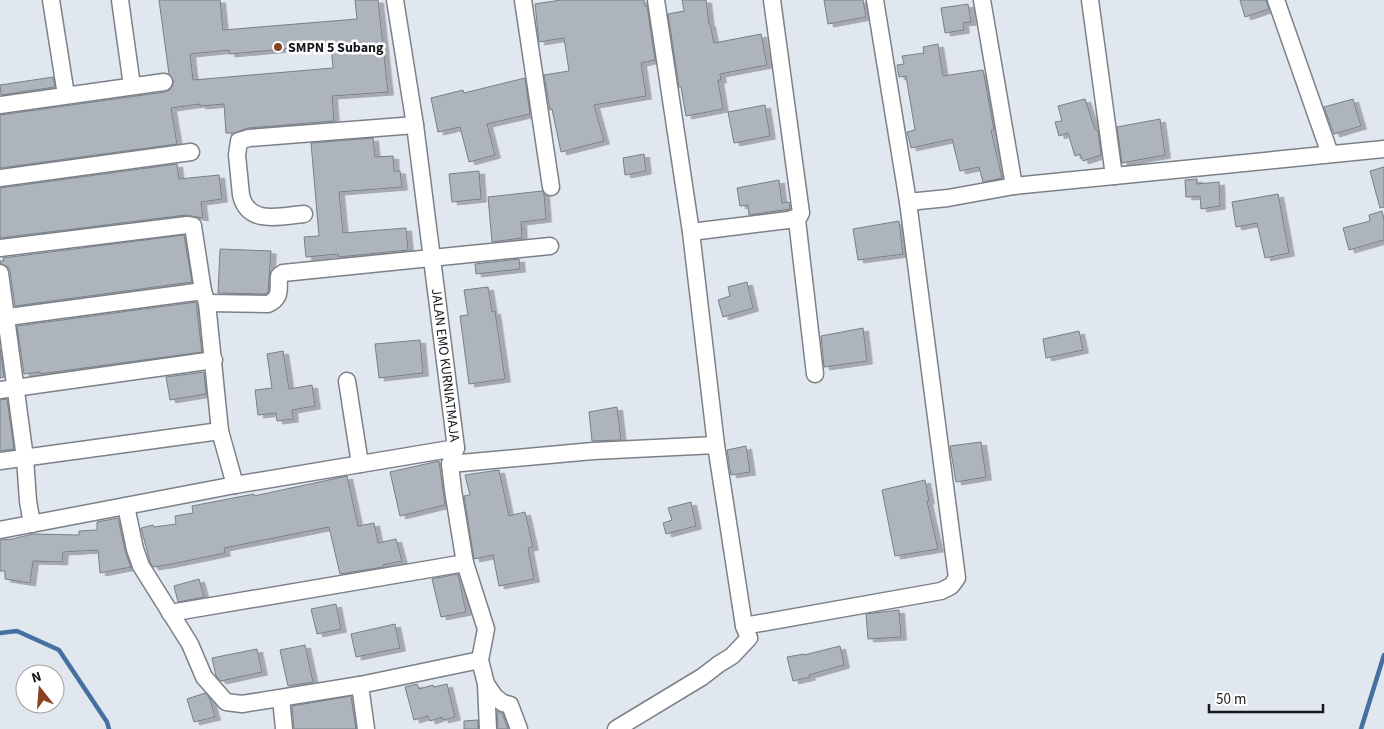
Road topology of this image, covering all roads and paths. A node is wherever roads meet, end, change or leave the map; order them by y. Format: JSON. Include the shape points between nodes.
{"nodes":[{"id":1,"x":51,"y":0,"type":"edge"},
{"id":2,"x":120,"y":0,"type":"edge"},
{"id":3,"x":395,"y":0,"type":"edge"},
{"id":4,"x":523,"y":0,"type":"edge"},
{"id":5,"x":656,"y":0,"type":"edge"},
{"id":6,"x":772,"y":0,"type":"edge"},
{"id":7,"x":875,"y":0,"type":"edge"},
{"id":8,"x":982,"y":0,"type":"edge"},
{"id":9,"x":1090,"y":0,"type":"edge"},
{"id":10,"x":1276,"y":0,"type":"edge"},
{"id":11,"x":164,"y":82,"type":"dead end"},
{"id":12,"x":132,"y":86,"type":"junction"},
{"id":13,"x":66,"y":95,"type":"junction"},
{"id":14,"x":0,"y":105,"type":"edge"},
{"id":15,"x":415,"y":125,"type":"junction"},
{"id":16,"x":1384,"y":149,"type":"edge"},
{"id":17,"x":190,"y":152,"type":"dead end"},
{"id":18,"x":1330,"y":154,"type":"junction"},
{"id":19,"x":1114,"y":176,"type":"junction"},
{"id":20,"x":0,"y":178,"type":"edge"},
{"id":21,"x":1014,"y":186,"type":"junction"},
{"id":22,"x":551,"y":187,"type":"dead end"},
{"id":23,"x":908,"y":202,"type":"junction"},
{"id":24,"x":304,"y":214,"type":"dead end"},
{"id":25,"x":797,"y":220,"type":"junction"},
{"id":26,"x":692,"y":232,"type":"junction"},
{"id":27,"x":550,"y":246,"type":"dead end"},
{"id":28,"x":0,"y":248,"type":"edge"},
{"id":29,"x":432,"y":259,"type":"junction"},
{"id":30,"x":0,"y":273,"type":"edge"},
{"id":31,"x":205,"y":297,"type":"junction"},
{"id":32,"x":3,"y":318,"type":"edge"},
{"id":33,"x":214,"y":360,"type":"junction"},
{"id":34,"x":815,"y":374,"type":"dead end"},
{"id":35,"x":347,"y":381,"type":"dead end"},
{"id":36,"x":8,"y":389,"type":"edge"},
{"id":37,"x":220,"y":431,"type":"junction"},
{"id":38,"x":716,"y":445,"type":"junction"},
{"id":39,"x":456,"y":448,"type":"junction"},
{"id":40,"x":25,"y":458,"type":"junction"},
{"id":41,"x":0,"y":461,"type":"edge"},
{"id":42,"x":360,"y":464,"type":"junction"},
{"id":43,"x":450,"y":464,"type":"junction"},
{"id":44,"x":235,"y":485,"type":"junction"},
{"id":45,"x":126,"y":506,"type":"junction"},
{"id":46,"x":32,"y":524,"type":"junction"},
{"id":47,"x":0,"y":530,"type":"edge"},
{"id":48,"x":465,"y":563,"type":"junction"},
{"id":49,"x":170,"y":613,"type":"junction"},
{"id":50,"x":744,"y":626,"type":"junction"},
{"id":51,"x":480,"y":660,"type":"junction"},
{"id":52,"x":486,"y":684,"type":"junction"},
{"id":53,"x":360,"y":686,"type":"junction"},
{"id":54,"x":281,"y":698,"type":"junction"},
{"id":55,"x":620,"y":728,"type":"edge"},
{"id":56,"x":284,"y":729,"type":"edge"},
{"id":57,"x":366,"y":729,"type":"edge"},
{"id":58,"x":488,"y":729,"type":"edge"},
{"id":59,"x":519,"y":729,"type":"edge"}],
"edges":[{"from":1,"to":13,"type":"street"},
{"from":2,"to":12,"type":"street"},
{"from":3,"to":15,"type":"street","name":"JALAN EMO KURNIATMAJA"},
{"from":4,"to":22,"type":"street"},
{"from":5,"to":26,"type":"street"},
{"from":6,"to":25,"type":"street","via":[[801,210]]},
{"from":7,"to":23,"type":"street"},
{"from":8,"to":21,"type":"street"},
{"from":9,"to":19,"type":"street"},
{"from":10,"to":18,"type":"street"},
{"from":11,"to":12,"type":"street"},
{"from":12,"to":13,"type":"street"},
{"from":13,"to":14,"type":"street"},
{"from":15,"to":24,"type":"street","via":[[241,140],[238,145],[241,195],[248,210],[263,218]]},
{"from":15,"to":29,"type":"street","name":"JALAN EMO KURNIATMAJA"},
{"from":16,"to":18,"type":"street"},
{"from":17,"to":20,"type":"street"},
{"from":18,"to":19,"type":"street"},
{"from":19,"to":21,"type":"street"},
{"from":21,"to":23,"type":"street"},
{"from":23,"to":50,"type":"street","via":[[957,578],[941,591]]},
{"from":25,"to":26,"type":"street","via":[[797,217]]},
{"from":25,"to":34,"type":"street"},
{"from":26,"to":38,"type":"street"},
{"from":27,"to":29,"type":"street"},
{"from":28,"to":31,"type":"street","via":[[187,224],[193,226]]},
{"from":29,"to":31,"type":"street","via":[[283,273],[279,276],[278,297],[268,304]]},
{"from":29,"to":39,"type":"street","name":"JALAN EMO KURNIATMAJA"},
{"from":30,"to":32,"type":"street"},
{"from":31,"to":32,"type":"street"},
{"from":31,"to":33,"type":"street"},
{"from":32,"to":36,"type":"street"},
{"from":33,"to":36,"type":"street"},
{"from":33,"to":37,"type":"street"},
{"from":35,"to":42,"type":"street"},
{"from":36,"to":40,"type":"street"},
{"from":37,"to":40,"type":"street"},
{"from":37,"to":44,"type":"street"},
{"from":38,"to":43,"type":"street","via":[[593,451]]},
{"from":38,"to":50,"type":"street"},
{"from":39,"to":42,"type":"street","name":"JALAN EMO KURNIATMAJA"},
{"from":39,"to":43,"type":"street"},
{"from":40,"to":41,"type":"street"},
{"from":40,"to":46,"type":"street"},
{"from":42,"to":44,"type":"street","name":"JALAN EMO KURNIATMAJA"},
{"from":43,"to":48,"type":"street"},
{"from":44,"to":45,"type":"street","name":"JALAN EMO KURNIATMAJA"},
{"from":45,"to":46,"type":"street","name":"JALAN EMO KURNIATMAJA"},
{"from":45,"to":49,"type":"street","via":[[141,566]]},
{"from":46,"to":47,"type":"street","name":"JALAN EMO KURNIATMAJA"},
{"from":48,"to":49,"type":"street"},
{"from":48,"to":51,"type":"street","via":[[486,629]]},
{"from":49,"to":54,"type":"street","via":[[190,644],[204,677],[226,702],[242,704]]},
{"from":50,"to":55,"type":"street","via":[[749,638],[732,656]]},
{"from":51,"to":52,"type":"street"},
{"from":51,"to":53,"type":"street"},
{"from":52,"to":58,"type":"street"},
{"from":52,"to":59,"type":"street","via":[[495,697],[510,705]]},
{"from":53,"to":54,"type":"street"},
{"from":53,"to":57,"type":"street"},
{"from":54,"to":56,"type":"street"}]}
